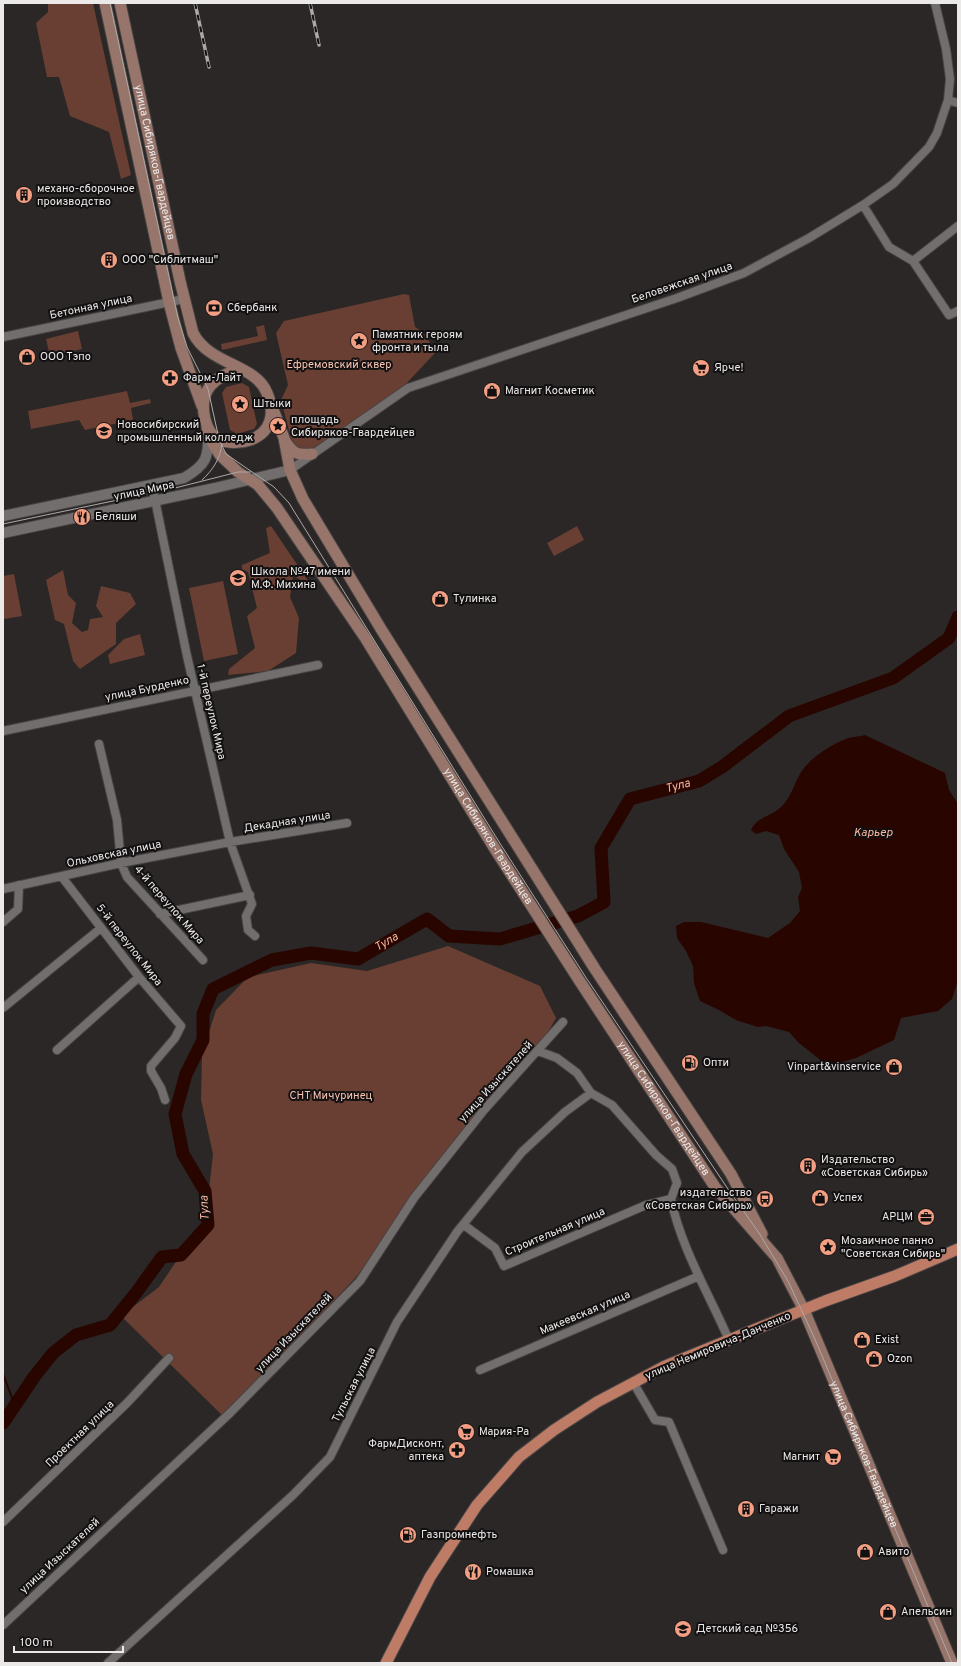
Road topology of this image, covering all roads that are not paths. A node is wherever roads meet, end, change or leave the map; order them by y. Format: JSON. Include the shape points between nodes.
{"nodes":[{"id":1,"x":104,"y":3,"type":"edge"},
{"id":2,"x":120,"y":3,"type":"edge"},
{"id":3,"x":935,"y":3,"type":"edge"},
{"id":4,"x":134,"y":70,"type":"junction"},
{"id":5,"x":120,"y":73,"type":"junction"},
{"id":6,"x":948,"y":100,"type":"junction"},
{"id":7,"x":958,"y":103,"type":"edge"},
{"id":8,"x":863,"y":205,"type":"junction"},
{"id":9,"x":958,"y":226,"type":"edge"},
{"id":10,"x":913,"y":262,"type":"junction"},
{"id":11,"x":184,"y":299,"type":"junction"},
{"id":12,"x":168,"y":302,"type":"junction"},
{"id":13,"x":958,"y":311,"type":"edge"},
{"id":14,"x":3,"y":337,"type":"edge"},
{"id":15,"x":240,"y":369,"type":"junction"},
{"id":16,"x":271,"y":404,"type":"junction"},
{"id":17,"x":203,"y":408,"type":"junction"},
{"id":18,"x":207,"y":427,"type":"junction"},
{"id":19,"x":284,"y":438,"type":"junction"},
{"id":20,"x":312,"y":454,"type":"junction"},
{"id":21,"x":290,"y":470,"type":"junction"},
{"id":22,"x":250,"y":480,"type":"junction"},
{"id":23,"x":152,"y":485,"type":"junction"},
{"id":24,"x":155,"y":501,"type":"junction"},
{"id":25,"x":3,"y":516,"type":"edge"},
{"id":26,"x":3,"y":533,"type":"edge"},
{"id":27,"x":318,"y":665,"type":"dead end"},
{"id":28,"x":196,"y":690,"type":"junction"},
{"id":29,"x":3,"y":730,"type":"edge"},
{"id":30,"x":99,"y":744,"type":"dead end"},
{"id":31,"x":347,"y":823,"type":"dead end"},
{"id":32,"x":230,"y":842,"type":"junction"},
{"id":33,"x":121,"y":863,"type":"junction"},
{"id":34,"x":62,"y":877,"type":"junction"},
{"id":35,"x":19,"y":885,"type":"junction"},
{"id":36,"x":3,"y":889,"type":"edge"},
{"id":37,"x":250,"y":895,"type":"junction"},
{"id":38,"x":160,"y":914,"type":"junction"},
{"id":39,"x":3,"y":922,"type":"edge"},
{"id":40,"x":101,"y":928,"type":"junction"},
{"id":41,"x":255,"y":936,"type":"dead end"},
{"id":42,"x":203,"y":960,"type":"dead end"},
{"id":43,"x":139,"y":977,"type":"junction"},
{"id":44,"x":3,"y":1008,"type":"edge"},
{"id":45,"x":563,"y":1022,"type":"dead end"},
{"id":46,"x":57,"y":1050,"type":"dead end"},
{"id":47,"x":538,"y":1051,"type":"junction"},
{"id":48,"x":590,"y":1093,"type":"junction"},
{"id":49,"x":165,"y":1100,"type":"dead end"},
{"id":50,"x":671,"y":1199,"type":"junction"},
{"id":51,"x":464,"y":1225,"type":"junction"},
{"id":52,"x":770,"y":1248,"type":"junction"},
{"id":53,"x":958,"y":1249,"type":"edge"},
{"id":54,"x":699,"y":1276,"type":"junction"},
{"id":55,"x":804,"y":1310,"type":"junction"},
{"id":56,"x":729,"y":1340,"type":"junction"},
{"id":57,"x":169,"y":1358,"type":"dead end"},
{"id":58,"x":480,"y":1370,"type":"dead end"},
{"id":59,"x":633,"y":1382,"type":"junction"},
{"id":60,"x":3,"y":1522,"type":"edge"},
{"id":61,"x":723,"y":1550,"type":"dead end"},
{"id":62,"x":3,"y":1625,"type":"edge"},
{"id":63,"x":108,"y":1663,"type":"edge"},
{"id":64,"x":386,"y":1663,"type":"edge"},
{"id":65,"x":952,"y":1663,"type":"edge"}],
"edges":[{"from":1,"to":5,"type":"main road","name":"улица Сибиряков-Гвардейцев"},
{"from":2,"to":4,"type":"main road","name":"улица Сибиряков-Гвардейцев"},
{"from":3,"to":6,"type":"street","name":"Беловежская улица","via":[[946,49],[950,79]]},
{"from":4,"to":5,"type":"main road"},
{"from":4,"to":11,"type":"main road","name":"улица Сибиряков-Гвардейцев"},
{"from":5,"to":12,"type":"main road","name":"улица Сибиряков-Гвардейцев"},
{"from":6,"to":7,"type":"street"},
{"from":6,"to":8,"type":"street","name":"Беловежская улица","via":[[937,133],[929,147],[893,184]]},
{"from":8,"to":10,"type":"street","via":[[889,247]]},
{"from":8,"to":20,"type":"street","name":"Беловежская улица","via":[[744,273],[408,388]]},
{"from":9,"to":10,"type":"street"},
{"from":10,"to":13,"type":"street","via":[[949,315]]},
{"from":11,"to":12,"type":"street","name":"Бетонная улица"},
{"from":11,"to":15,"type":"main road","name":"улица Сибиряков-Гвардейцев","via":[[197,341],[211,354]]},
{"from":12,"to":14,"type":"street","name":"Бетонная улица"},
{"from":12,"to":17,"type":"main road","name":"улица Сибиряков-Гвардейцев","via":[[181,348]]},
{"from":15,"to":16,"type":"main road","via":[[258,380],[266,390]]},
{"from":15,"to":17,"type":"main road","via":[[227,373],[211,385],[204,396]]},
{"from":16,"to":18,"type":"main road","via":[[271,418],[263,432],[249,441],[235,444],[219,439]]},
{"from":16,"to":19,"type":"main road","name":"улица Сибиряков-Гвардейцев"},
{"from":17,"to":18,"type":"main road"},
{"from":18,"to":22,"type":"main road","name":"улица Сибиряков-Гвардейцев","via":[[217,451],[230,466]]},
{"from":18,"to":23,"type":"street","name":"улица Мира","via":[[208,448],[204,462],[184,478]]},
{"from":19,"to":20,"type":"main road","via":[[290,449],[299,455]]},
{"from":19,"to":21,"type":"main road","name":"улица Сибиряков-Гвардейцев"},
{"from":20,"to":21,"type":"street","name":"Беловежская улица"},
{"from":21,"to":22,"type":"street","name":"улица Мира"},
{"from":21,"to":52,"type":"main road","name":"улица Сибиряков-Гвардейцев","via":[[303,499],[385,635],[595,969],[731,1174]]},
{"from":22,"to":24,"type":"street","name":"улица Мира"},
{"from":22,"to":52,"type":"main road","name":"улица Сибиряков-Гвардейцев","via":[[272,501],[366,639],[495,849],[715,1187]]},
{"from":23,"to":24,"type":"street","name":"1-й переулок Мира"},
{"from":23,"to":25,"type":"street","name":"улица Мира"},
{"from":24,"to":26,"type":"street","name":"улица Мира"},
{"from":24,"to":28,"type":"street","name":"1-й переулок Мира"},
{"from":27,"to":28,"type":"street","name":"улица Бурденко"},
{"from":28,"to":29,"type":"street","name":"улица Бурденко"},
{"from":28,"to":32,"type":"street","name":"1-й переулок Мира"},
{"from":30,"to":33,"type":"street","via":[[117,820]]},
{"from":31,"to":32,"type":"street","name":"Декадная улица"},
{"from":32,"to":33,"type":"street","name":"Ольховская улица"},
{"from":32,"to":37,"type":"street","name":"1-й переулок Мира"},
{"from":33,"to":34,"type":"street","name":"Ольховская улица"},
{"from":33,"to":38,"type":"street","name":"4-й переулок Мира","via":[[127,877]]},
{"from":34,"to":35,"type":"street","name":"Ольховская улица"},
{"from":34,"to":40,"type":"street","name":"5-й переулок Мира"},
{"from":35,"to":36,"type":"street","name":"Ольховская улица"},
{"from":35,"to":39,"type":"street","via":[[18,909]]},
{"from":37,"to":38,"type":"street"},
{"from":37,"to":41,"type":"street","name":"1-й переулок Мира","via":[[252,904],[246,916],[248,930]]},
{"from":38,"to":42,"type":"street","name":"4-й переулок Мира"},
{"from":40,"to":43,"type":"street","name":"5-й переулок Мира"},
{"from":40,"to":44,"type":"street"},
{"from":43,"to":46,"type":"street"},
{"from":43,"to":49,"type":"street","name":"5-й переулок Мира","via":[[181,1026],[175,1038],[151,1066]]},
{"from":45,"to":47,"type":"street","name":"улица Изыскателей"},
{"from":47,"to":48,"type":"street","via":[[557,1058],[576,1073]]},
{"from":47,"to":62,"type":"street","name":"улица Изыскателей","via":[[484,1110],[414,1198],[360,1281],[230,1413]]},
{"from":48,"to":50,"type":"street","via":[[612,1105],[656,1156],[672,1169],[677,1183]]},
{"from":48,"to":51,"type":"street","name":"Тульская улица","via":[[565,1112],[522,1152]]},
{"from":50,"to":51,"type":"street","name":"Строительная улица","via":[[646,1205],[504,1266],[495,1248]]},
{"from":50,"to":54,"type":"street","via":[[674,1214]]},
{"from":51,"to":63,"type":"street","name":"Тульская улица","via":[[397,1322],[330,1457],[293,1495]]},
{"from":52,"to":55,"type":"main road","name":"улица Сибиряков-Гвардейцев"},
{"from":53,"to":55,"type":"main road","name":"улица Немировича-Данченко"},
{"from":54,"to":56,"type":"street"},
{"from":54,"to":58,"type":"street","name":"Макеевская улица"},
{"from":55,"to":56,"type":"main road","name":"улица Немировича-Данченко"},
{"from":55,"to":65,"type":"main road","name":"улица Сибиряков-Гвардейцев"},
{"from":56,"to":59,"type":"main road","name":"улица Немировича-Данченко"},
{"from":57,"to":60,"type":"street","name":"Проектная улица","via":[[127,1403]]},
{"from":59,"to":61,"type":"street","via":[[655,1420],[669,1422]]},
{"from":59,"to":64,"type":"main road","name":"улица Немировича-Данченко","via":[[597,1402],[519,1456],[480,1501],[439,1562]]}]}
